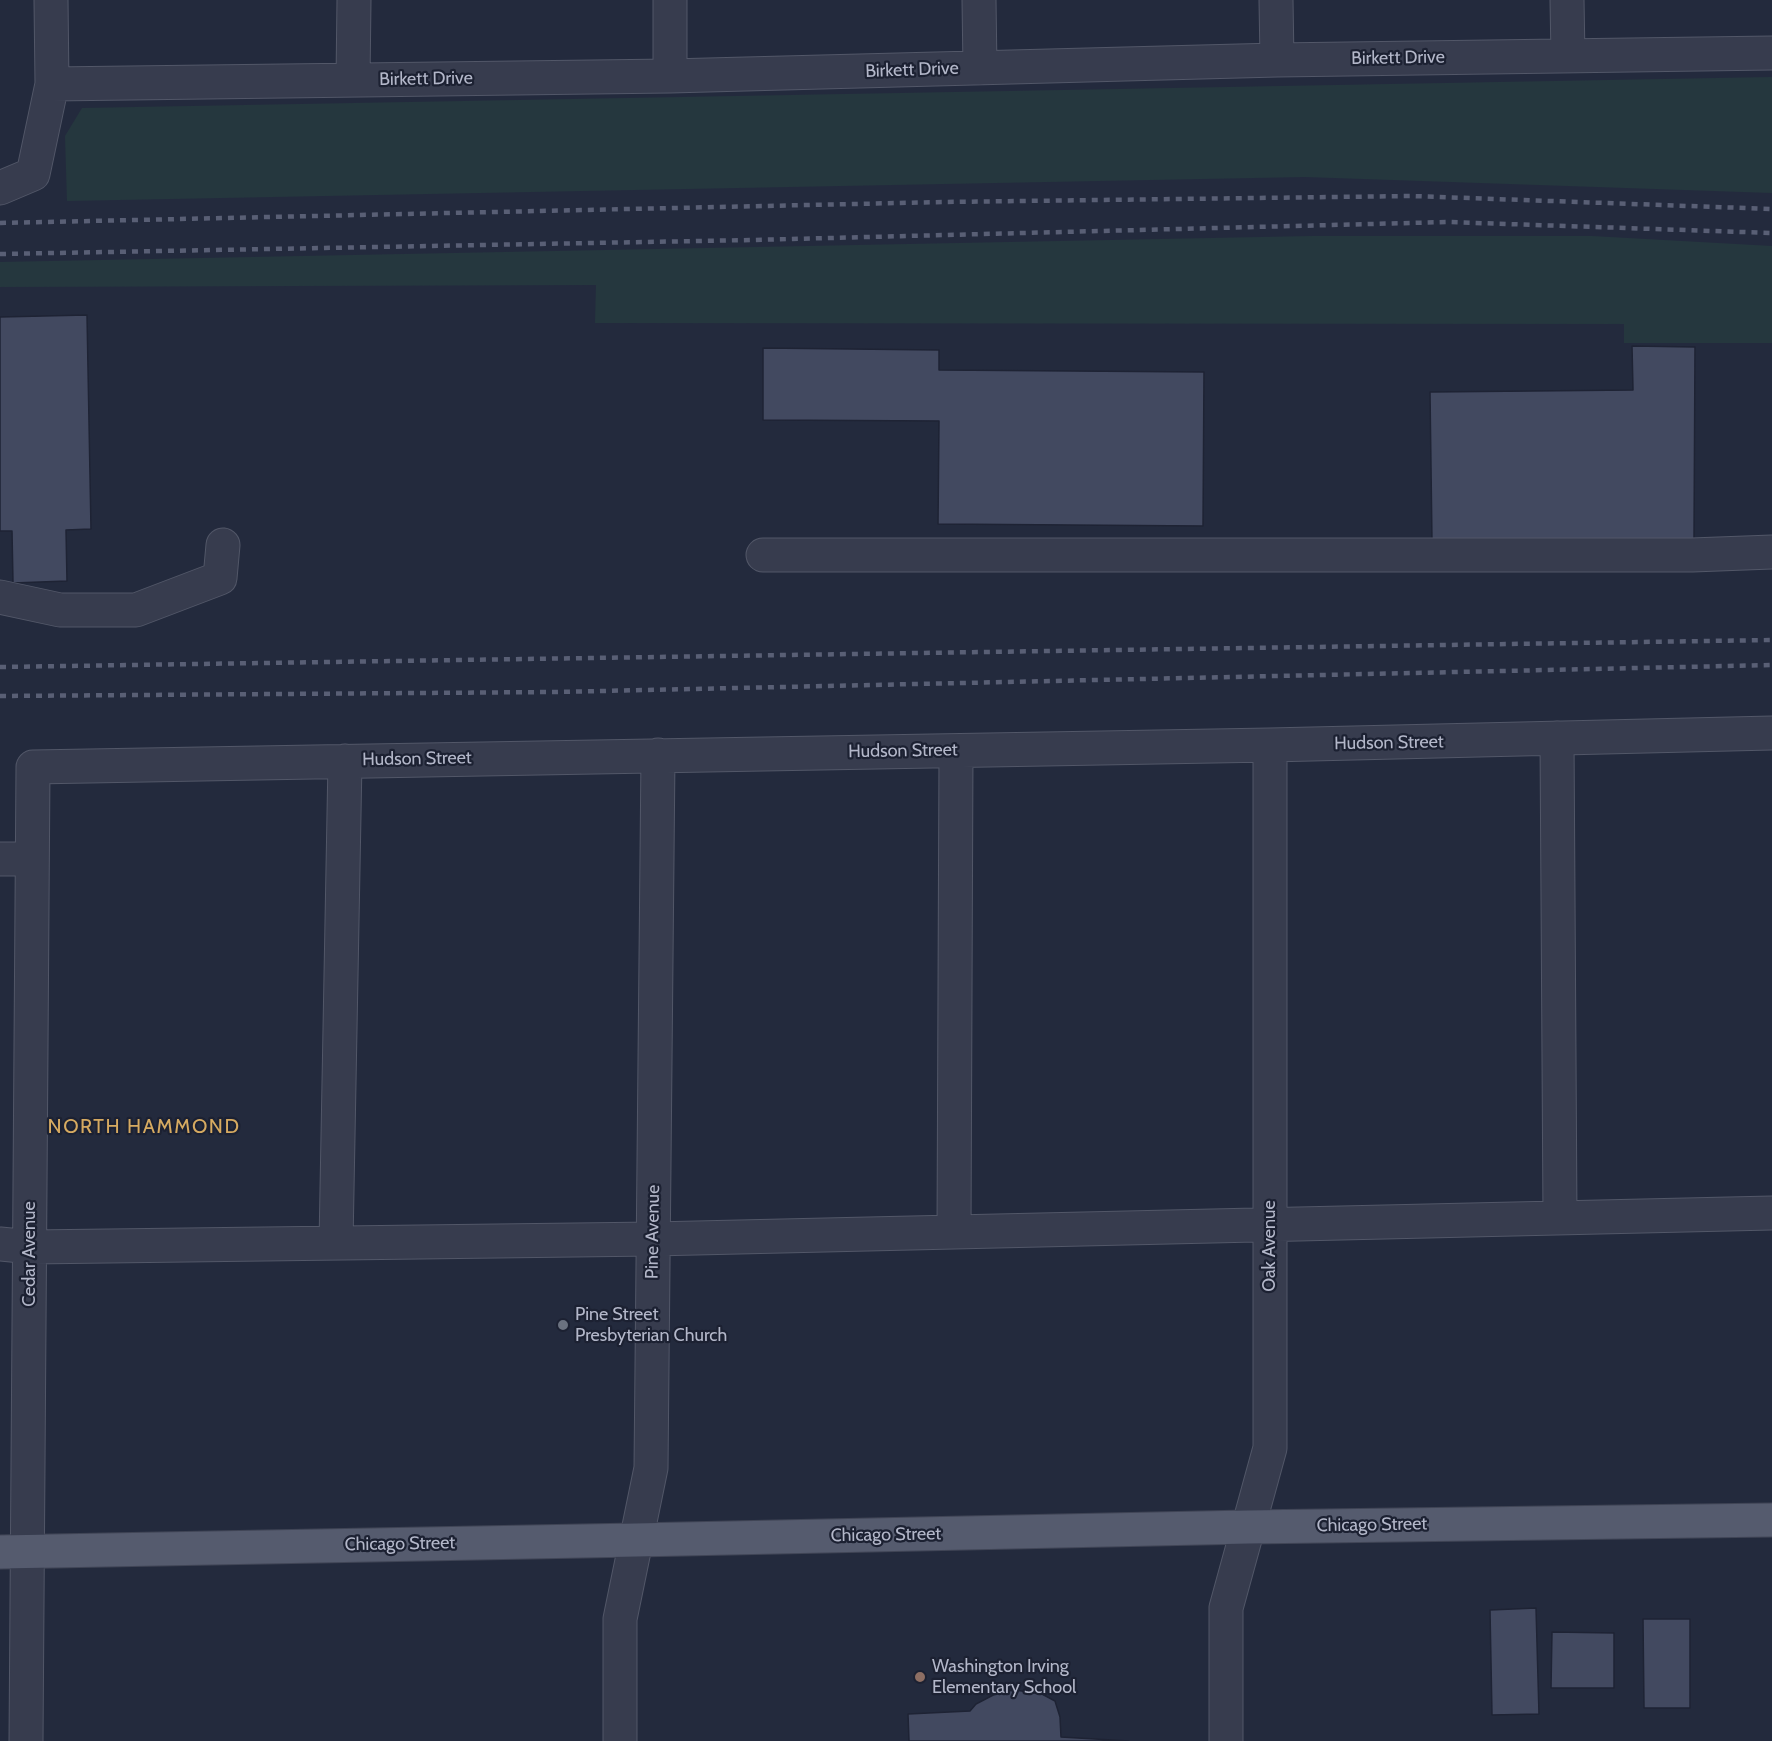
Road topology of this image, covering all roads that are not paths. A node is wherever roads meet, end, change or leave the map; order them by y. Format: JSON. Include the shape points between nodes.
{"nodes":[{"id":1,"x":51,"y":0,"type":"edge"},
{"id":2,"x":354,"y":0,"type":"edge"},
{"id":3,"x":670,"y":0,"type":"edge"},
{"id":4,"x":980,"y":0,"type":"edge"},
{"id":5,"x":1276,"y":0,"type":"edge"},
{"id":6,"x":1567,"y":0,"type":"edge"},
{"id":7,"x":1772,"y":53,"type":"edge"},
{"id":8,"x":1568,"y":56,"type":"junction"},
{"id":9,"x":1277,"y":60,"type":"junction"},
{"id":10,"x":980,"y":68,"type":"junction"},
{"id":11,"x":670,"y":76,"type":"junction"},
{"id":12,"x":353,"y":81,"type":"junction"},
{"id":13,"x":52,"y":84,"type":"junction"},
{"id":14,"x":0,"y":188,"type":"edge"},
{"id":15,"x":223,"y":545,"type":"dead end"},
{"id":16,"x":1772,"y":552,"type":"edge"},
{"id":17,"x":763,"y":555,"type":"dead end"},
{"id":18,"x":0,"y":597,"type":"edge"},
{"id":19,"x":1772,"y":733,"type":"edge"},
{"id":20,"x":1557,"y":738,"type":"junction"},
{"id":21,"x":1270,"y":746,"type":"junction"},
{"id":22,"x":956,"y":751,"type":"junction"},
{"id":23,"x":658,"y":755,"type":"junction"},
{"id":24,"x":345,"y":761,"type":"junction"},
{"id":25,"x":33,"y":767,"type":"joint"},
{"id":26,"x":16,"y":859,"type":"edge"},
{"id":27,"x":1772,"y":1213,"type":"edge"},
{"id":28,"x":1560,"y":1218,"type":"junction"},
{"id":29,"x":1270,"y":1224,"type":"junction"},
{"id":30,"x":954,"y":1232,"type":"junction"},
{"id":31,"x":653,"y":1239,"type":"junction"},
{"id":32,"x":336,"y":1243,"type":"junction"},
{"id":33,"x":15,"y":1246,"type":"edge"},
{"id":34,"x":1772,"y":1520,"type":"edge"},
{"id":35,"x":1248,"y":1527,"type":"junction"},
{"id":36,"x":636,"y":1540,"type":"junction"},
{"id":37,"x":14,"y":1551,"type":"edge"},
{"id":38,"x":13,"y":1690,"type":"edge"},
{"id":39,"x":26,"y":1741,"type":"edge"},
{"id":40,"x":620,"y":1741,"type":"edge"},
{"id":41,"x":1226,"y":1741,"type":"edge"}],
"edges":[{"from":1,"to":13,"type":"street"},
{"from":2,"to":12,"type":"street"},
{"from":3,"to":11,"type":"street"},
{"from":4,"to":10,"type":"street"},
{"from":5,"to":9,"type":"street"},
{"from":6,"to":8,"type":"street"},
{"from":7,"to":8,"type":"street","name":"Birkett Drive"},
{"from":8,"to":9,"type":"street","name":"Birkett Drive"},
{"from":9,"to":10,"type":"street","name":"Birkett Drive"},
{"from":10,"to":11,"type":"street","name":"Birkett Drive"},
{"from":11,"to":12,"type":"street","name":"Birkett Drive"},
{"from":12,"to":13,"type":"street","name":"Birkett Drive"},
{"from":13,"to":14,"type":"street","via":[[33,174]]},
{"from":15,"to":18,"type":"street","via":[[220,578],[136,610],[60,610]]},
{"from":16,"to":17,"type":"street"},
{"from":19,"to":20,"type":"street","name":"Hudson Street"},
{"from":20,"to":21,"type":"street","name":"Hudson Street"},
{"from":20,"to":28,"type":"street"},
{"from":21,"to":22,"type":"street","name":"Hudson Street"},
{"from":21,"to":29,"type":"street","name":"Oak Avenue"},
{"from":22,"to":23,"type":"street","name":"Hudson Street"},
{"from":22,"to":30,"type":"street"},
{"from":23,"to":24,"type":"street","name":"Hudson Street"},
{"from":23,"to":31,"type":"street","name":"Pine Avenue"},
{"from":24,"to":25,"type":"street","name":"Hudson Street"},
{"from":24,"to":32,"type":"street"},
{"from":25,"to":26,"type":"street","name":"Cedar Avenue"},
{"from":26,"to":33,"type":"street","name":"Cedar Avenue"},
{"from":27,"to":28,"type":"street"},
{"from":28,"to":29,"type":"street"},
{"from":29,"to":30,"type":"street"},
{"from":29,"to":35,"type":"street","name":"Oak Avenue","via":[[1270,1448]]},
{"from":30,"to":31,"type":"street"},
{"from":31,"to":32,"type":"street"},
{"from":31,"to":36,"type":"street","name":"Pine Avenue","via":[[651,1468]]},
{"from":32,"to":33,"type":"street"},
{"from":33,"to":37,"type":"street","name":"Cedar Avenue"},
{"from":34,"to":35,"type":"main road","name":"Chicago Street"},
{"from":35,"to":36,"type":"main road","name":"Chicago Street"},
{"from":35,"to":41,"type":"street","name":"Oak Avenue","via":[[1226,1608]]},
{"from":36,"to":37,"type":"main road","name":"Chicago Street"},
{"from":36,"to":40,"type":"street","name":"Pine Avenue","via":[[620,1618]]},
{"from":37,"to":38,"type":"street","name":"Cedar Avenue"},
{"from":38,"to":39,"type":"street","name":"Cedar Avenue"}]}
